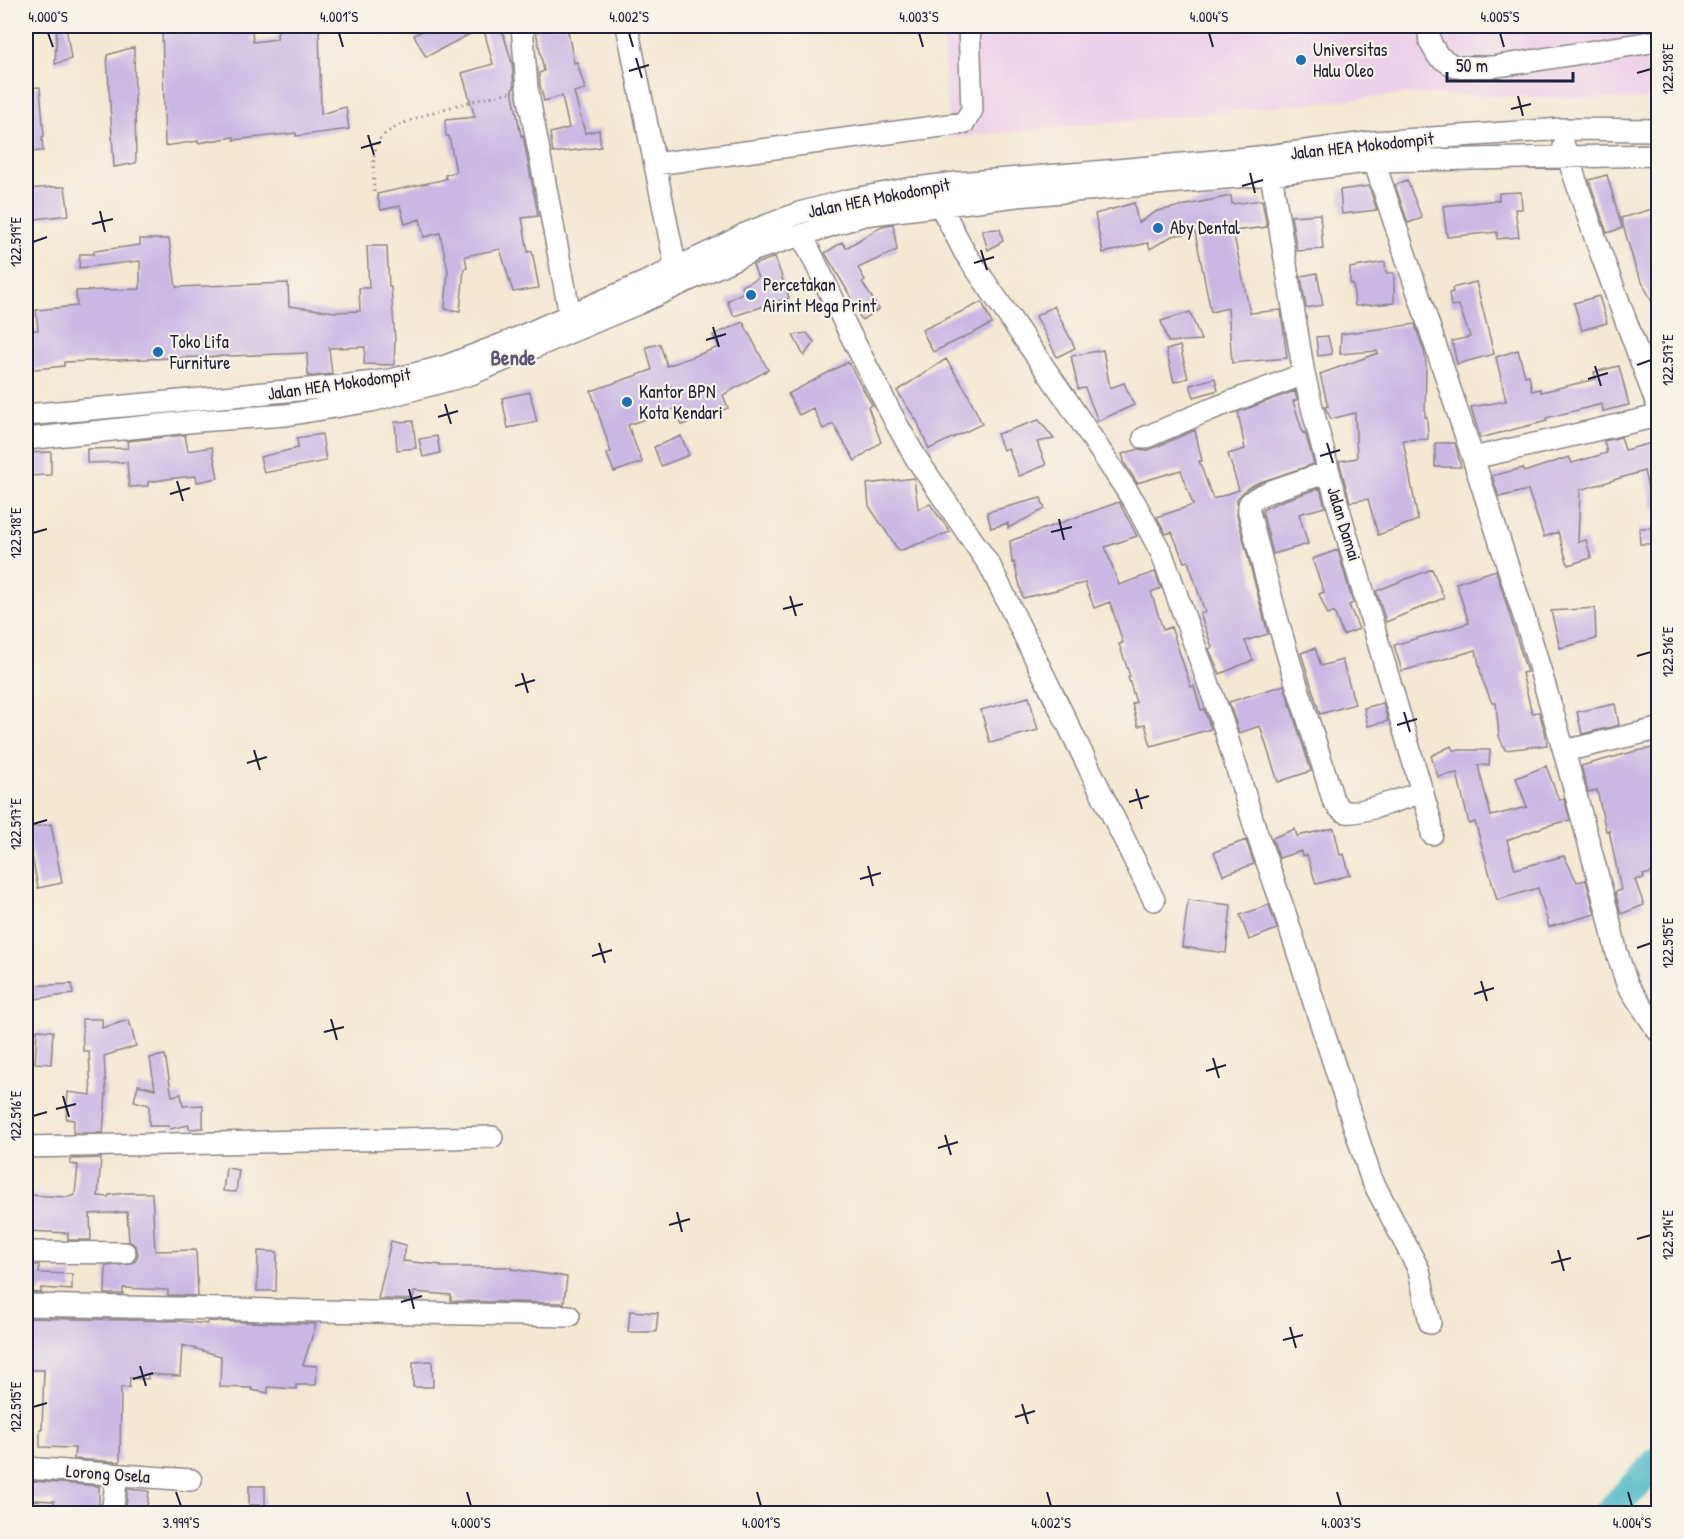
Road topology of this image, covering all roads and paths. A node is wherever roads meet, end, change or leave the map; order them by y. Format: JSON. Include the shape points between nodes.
{"nodes":[{"id":1,"x":522,"y":26,"type":"edge"},
{"id":2,"x":627,"y":26,"type":"edge"},
{"id":3,"x":969,"y":26,"type":"edge"},
{"id":4,"x":1428,"y":26,"type":"edge"},
{"id":5,"x":1659,"y":41,"type":"edge"},
{"id":6,"x":526,"y":88,"type":"junction"},
{"id":7,"x":1559,"y":129,"type":"junction"},
{"id":8,"x":1659,"y":130,"type":"edge"},
{"id":9,"x":1659,"y":155,"type":"edge"},
{"id":10,"x":1568,"y":157,"type":"junction"},
{"id":11,"x":1374,"y":161,"type":"junction"},
{"id":12,"x":655,"y":164,"type":"junction"},
{"id":13,"x":1271,"y":174,"type":"junction"},
{"id":14,"x":1040,"y":185,"type":"junction"},
{"id":15,"x":374,"y":192,"type":"dead end"},
{"id":16,"x":940,"y":205,"type":"junction"},
{"id":17,"x":802,"y":235,"type":"junction"},
{"id":18,"x":676,"y":269,"type":"junction"},
{"id":19,"x":570,"y":315,"type":"junction"},
{"id":20,"x":1304,"y":374,"type":"junction"},
{"id":21,"x":1654,"y":384,"type":"edge"},
{"id":22,"x":328,"y":398,"type":"junction"},
{"id":23,"x":1659,"y":407,"type":"edge"},
{"id":24,"x":26,"y":415,"type":"edge"},
{"id":25,"x":1659,"y":416,"type":"edge"},
{"id":26,"x":1144,"y":438,"type":"dead end"},
{"id":27,"x":26,"y":439,"type":"edge"},
{"id":28,"x":1473,"y":458,"type":"junction"},
{"id":29,"x":1329,"y":472,"type":"junction"},
{"id":30,"x":1659,"y":729,"type":"edge"},
{"id":31,"x":1564,"y":751,"type":"junction"},
{"id":32,"x":1423,"y":792,"type":"junction"},
{"id":33,"x":1432,"y":834,"type":"dead end"},
{"id":34,"x":1154,"y":900,"type":"dead end"},
{"id":35,"x":1659,"y":1031,"type":"edge"},
{"id":36,"x":492,"y":1137,"type":"dead end"},
{"id":37,"x":26,"y":1147,"type":"edge"},
{"id":38,"x":26,"y":1252,"type":"edge"},
{"id":39,"x":125,"y":1253,"type":"dead end"},
{"id":40,"x":26,"y":1305,"type":"edge"},
{"id":41,"x":569,"y":1316,"type":"dead end"},
{"id":42,"x":1430,"y":1323,"type":"dead end"},
{"id":43,"x":26,"y":1468,"type":"edge"},
{"id":44,"x":117,"y":1475,"type":"junction"},
{"id":45,"x":191,"y":1480,"type":"dead end"},
{"id":46,"x":112,"y":1514,"type":"edge"}],
"edges":[{"from":1,"to":6,"type":"street"},
{"from":2,"to":12,"type":"street"},
{"from":3,"to":12,"type":"street","via":[[972,110],[964,123]]},
{"from":4,"to":5,"type":"street","via":[[1430,42],[1438,56],[1455,67],[1492,66]]},
{"from":6,"to":15,"type":"path","via":[[401,124],[380,139],[374,153]]},
{"from":6,"to":19,"type":"street"},
{"from":7,"to":8,"type":"street","name":"Jalan HEA Mokodompit"},
{"from":7,"to":10,"type":"street"},
{"from":7,"to":14,"type":"street","name":"Jalan HEA Mokodompit","via":[[1373,142],[1084,173]]},
{"from":9,"to":10,"type":"street","name":"Jalan HEA Mokodompit"},
{"from":10,"to":11,"type":"street","name":"Jalan HEA Mokodompit"},
{"from":10,"to":21,"type":"street","via":[[1597,243]]},
{"from":11,"to":13,"type":"street","name":"Jalan HEA Mokodompit"},
{"from":11,"to":28,"type":"street"},
{"from":12,"to":18,"type":"street"},
{"from":13,"to":14,"type":"street","name":"Jalan HEA Mokodompit"},
{"from":13,"to":20,"type":"street","name":"Jalan Damai"},
{"from":14,"to":16,"type":"street","name":"Jalan HEA Mokodompit"},
{"from":14,"to":18,"type":"street","name":"Jalan HEA Mokodompit","via":[[957,183],[829,205],[745,234]]},
{"from":16,"to":17,"type":"street","name":"Jalan HEA Mokodompit","via":[[864,215]]},
{"from":16,"to":42,"type":"street","via":[[965,253],[1066,399],[1151,532],[1223,724],[1371,1178],[1419,1270]]},
{"from":17,"to":22,"type":"street","name":"Jalan HEA Mokodompit","via":[[754,250],[471,374],[371,401]]},
{"from":17,"to":34,"type":"street","via":[[916,458],[990,566]]},
{"from":18,"to":19,"type":"street","name":"Jalan HEA Mokodompit"},
{"from":19,"to":22,"type":"street","name":"Jalan HEA Mokodompit","via":[[446,366]]},
{"from":20,"to":26,"type":"street"},
{"from":20,"to":29,"type":"street","name":"Jalan Damai"},
{"from":21,"to":23,"type":"street"},
{"from":22,"to":24,"type":"street","name":"Jalan HEA Mokodompit"},
{"from":22,"to":27,"type":"street","name":"Jalan HEA Mokodompit","via":[[286,414]]},
{"from":25,"to":28,"type":"street"},
{"from":28,"to":31,"type":"street"},
{"from":29,"to":32,"type":"street","name":"Jalan Damai"},
{"from":29,"to":32,"type":"street","via":[[1269,492],[1248,505],[1290,664],[1338,807],[1345,812],[1357,811]]},
{"from":30,"to":31,"type":"street"},
{"from":31,"to":35,"type":"street","via":[[1627,984]]},
{"from":32,"to":33,"type":"street","name":"Jalan Damai"},
{"from":36,"to":37,"type":"street"},
{"from":38,"to":39,"type":"street"},
{"from":40,"to":41,"type":"street"},
{"from":43,"to":44,"type":"street","name":"Lorong Osela"},
{"from":44,"to":45,"type":"street","name":"Lorong Osela"},
{"from":44,"to":46,"type":"street"}]}
